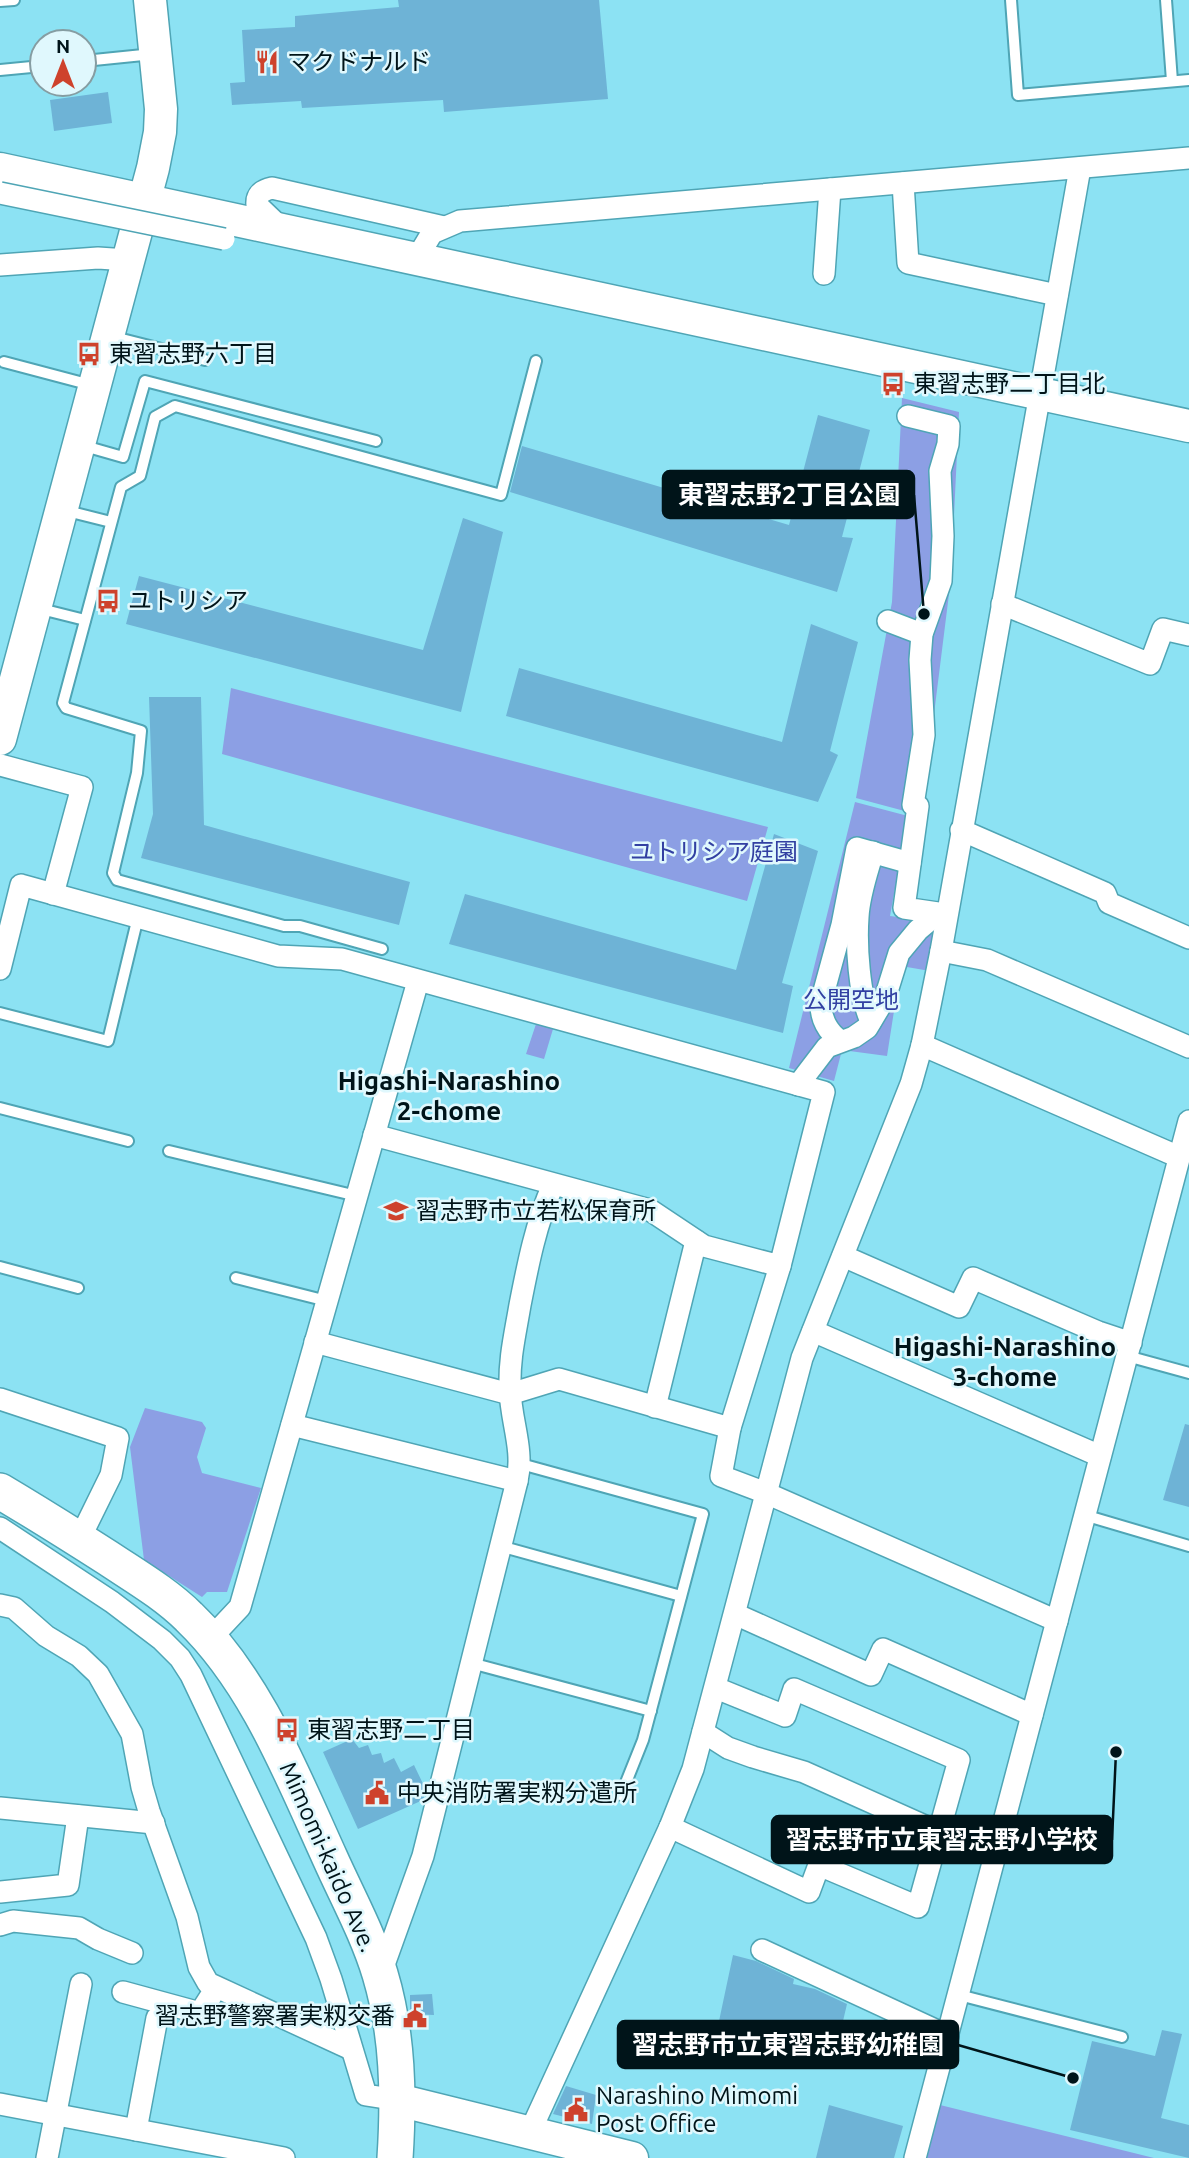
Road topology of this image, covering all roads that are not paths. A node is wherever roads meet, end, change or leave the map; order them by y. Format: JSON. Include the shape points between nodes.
{"nodes":[{"id":1,"x":15,"y":0,"type":"edge"},
{"id":2,"x":150,"y":0,"type":"edge"},
{"id":3,"x":1011,"y":0,"type":"edge"},
{"id":4,"x":1166,"y":0,"type":"edge"},
{"id":5,"x":0,"y":1,"type":"edge"},
{"id":6,"x":156,"y":54,"type":"junction"},
{"id":7,"x":98,"y":60,"type":"edge"},
{"id":8,"x":28,"y":67,"type":"edge"},
{"id":9,"x":0,"y":70,"type":"edge"},
{"id":10,"x":1189,"y":80,"type":"edge"},
{"id":11,"x":1172,"y":81,"type":"junction"},
{"id":12,"x":1189,"y":158,"type":"edge"},
{"id":13,"x":1080,"y":168,"type":"junction"},
{"id":14,"x":0,"y":169,"type":"edge"},
{"id":15,"x":903,"y":183,"type":"junction"},
{"id":16,"x":830,"y":189,"type":"junction"},
{"id":17,"x":0,"y":193,"type":"edge"},
{"id":18,"x":145,"y":199,"type":"junction"},
{"id":19,"x":444,"y":227,"type":"junction"},
{"id":20,"x":281,"y":229,"type":"junction"},
{"id":21,"x":224,"y":239,"type":"dead end"},
{"id":22,"x":417,"y":258,"type":"junction"},
{"id":23,"x":128,"y":260,"type":"junction"},
{"id":24,"x":0,"y":265,"type":"edge"},
{"id":25,"x":824,"y":274,"type":"dead end"},
{"id":26,"x":1057,"y":295,"type":"junction"},
{"id":27,"x":108,"y":335,"type":"junction"},
{"id":28,"x":205,"y":360,"type":"dead end"},
{"id":29,"x":536,"y":361,"type":"dead end"},
{"id":30,"x":4,"y":362,"type":"dead end"},
{"id":31,"x":94,"y":386,"type":"junction"},
{"id":32,"x":1039,"y":395,"type":"junction"},
{"id":33,"x":908,"y":415,"type":"dead end"},
{"id":34,"x":1189,"y":426,"type":"edge"},
{"id":35,"x":376,"y":441,"type":"dead end"},
{"id":36,"x":78,"y":444,"type":"junction"},
{"id":37,"x":61,"y":509,"type":"junction"},
{"id":38,"x":111,"y":522,"type":"junction"},
{"id":39,"x":1002,"y":604,"type":"junction"},
{"id":40,"x":35,"y":608,"type":"junction"},
{"id":41,"x":85,"y":620,"type":"junction"},
{"id":42,"x":898,"y":626,"type":"dead end"},
{"id":43,"x":922,"y":634,"type":"junction"},
{"id":44,"x":1189,"y":635,"type":"edge"},
{"id":45,"x":0,"y":739,"type":"edge"},
{"id":46,"x":0,"y":765,"type":"edge"},
{"id":47,"x":961,"y":830,"type":"junction"},
{"id":48,"x":873,"y":852,"type":"junction"},
{"id":49,"x":910,"y":863,"type":"junction"},
{"id":50,"x":53,"y":894,"type":"junction"},
{"id":51,"x":138,"y":917,"type":"junction"},
{"id":52,"x":1189,"y":937,"type":"edge"},
{"id":53,"x":382,"y":949,"type":"dead end"},
{"id":54,"x":941,"y":951,"type":"junction"},
{"id":55,"x":0,"y":969,"type":"edge"},
{"id":56,"x":418,"y":981,"type":"junction"},
{"id":57,"x":0,"y":1013,"type":"edge"},
{"id":58,"x":871,"y":1021,"type":"junction"},
{"id":59,"x":841,"y":1041,"type":"junction"},
{"id":60,"x":922,"y":1045,"type":"junction"},
{"id":61,"x":1189,"y":1047,"type":"edge"},
{"id":62,"x":798,"y":1085,"type":"junction"},
{"id":63,"x":0,"y":1108,"type":"edge"},
{"id":64,"x":1189,"y":1121,"type":"edge"},
{"id":65,"x":374,"y":1135,"type":"junction"},
{"id":66,"x":128,"y":1141,"type":"dead end"},
{"id":67,"x":169,"y":1151,"type":"dead end"},
{"id":68,"x":1179,"y":1157,"type":"junction"},
{"id":69,"x":553,"y":1185,"type":"junction"},
{"id":70,"x":357,"y":1196,"type":"junction"},
{"id":71,"x":696,"y":1241,"type":"junction"},
{"id":72,"x":843,"y":1256,"type":"junction"},
{"id":73,"x":780,"y":1266,"type":"junction"},
{"id":74,"x":0,"y":1267,"type":"edge"},
{"id":75,"x":236,"y":1278,"type":"dead end"},
{"id":76,"x":78,"y":1288,"type":"dead end"},
{"id":77,"x":327,"y":1301,"type":"junction"},
{"id":78,"x":813,"y":1331,"type":"junction"},
{"id":79,"x":315,"y":1342,"type":"junction"},
{"id":80,"x":1129,"y":1350,"type":"junction"},
{"id":81,"x":1189,"y":1373,"type":"edge"},
{"id":82,"x":510,"y":1394,"type":"junction"},
{"id":83,"x":0,"y":1399,"type":"edge"},
{"id":84,"x":654,"y":1407,"type":"junction"},
{"id":85,"x":292,"y":1424,"type":"junction"},
{"id":86,"x":730,"y":1428,"type":"junction"},
{"id":87,"x":1101,"y":1456,"type":"junction"},
{"id":88,"x":519,"y":1473,"type":"junction"},
{"id":89,"x":0,"y":1491,"type":"edge"},
{"id":90,"x":766,"y":1493,"type":"junction"},
{"id":91,"x":1084,"y":1515,"type":"junction"},
{"id":92,"x":0,"y":1528,"type":"edge"},
{"id":93,"x":79,"y":1540,"type":"junction"},
{"id":94,"x":500,"y":1546,"type":"junction"},
{"id":95,"x":1189,"y":1546,"type":"edge"},
{"id":96,"x":681,"y":1596,"type":"junction"},
{"id":97,"x":1,"y":1613,"type":"edge"},
{"id":98,"x":735,"y":1614,"type":"junction"},
{"id":99,"x":1057,"y":1621,"type":"junction"},
{"id":100,"x":210,"y":1639,"type":"junction"},
{"id":101,"x":471,"y":1663,"type":"junction"},
{"id":102,"x":716,"y":1688,"type":"junction"},
{"id":103,"x":650,"y":1711,"type":"junction"},
{"id":104,"x":1032,"y":1715,"type":"junction"},
{"id":105,"x":703,"y":1732,"type":"junction"},
{"id":106,"x":621,"y":1795,"type":"dead end"},
{"id":107,"x":0,"y":1808,"type":"edge"},
{"id":108,"x":78,"y":1816,"type":"junction"},
{"id":109,"x":154,"y":1823,"type":"junction"},
{"id":110,"x":670,"y":1827,"type":"junction"},
{"id":111,"x":938,"y":1832,"type":"junction"},
{"id":112,"x":0,"y":1892,"type":"edge"},
{"id":113,"x":0,"y":1925,"type":"edge"},
{"id":114,"x":762,"y":1950,"type":"dead end"},
{"id":115,"x":132,"y":1953,"type":"dead end"},
{"id":116,"x":380,"y":1975,"type":"junction"},
{"id":117,"x":81,"y":1984,"type":"dead end"},
{"id":118,"x":216,"y":1988,"type":"junction"},
{"id":119,"x":122,"y":1992,"type":"dead end"},
{"id":120,"x":959,"y":1995,"type":"junction"},
{"id":121,"x":157,"y":2018,"type":"dead end"},
{"id":122,"x":948,"y":2036,"type":"junction"},
{"id":123,"x":1122,"y":2037,"type":"dead end"},
{"id":124,"x":351,"y":2049,"type":"junction"},
{"id":125,"x":398,"y":2100,"type":"junction"},
{"id":126,"x":0,"y":2104,"type":"edge"},
{"id":127,"x":55,"y":2115,"type":"junction"},
{"id":128,"x":136,"y":2130,"type":"junction"},
{"id":129,"x":530,"y":2132,"type":"junction"},
{"id":130,"x":574,"y":2151,"type":"edge"},
{"id":131,"x":47,"y":2158,"type":"edge"},
{"id":132,"x":284,"y":2158,"type":"edge"},
{"id":133,"x":396,"y":2158,"type":"edge"},
{"id":134,"x":632,"y":2158,"type":"edge"},
{"id":135,"x":915,"y":2158,"type":"edge"}],
"edges":[{"from":1,"to":5,"type":"lane"},
{"from":2,"to":6,"type":"street"},
{"from":3,"to":11,"type":"lane","via":[[1018,95]]},
{"from":4,"to":11,"type":"lane"},
{"from":6,"to":7,"type":"lane"},
{"from":6,"to":18,"type":"street","via":[[160,132]]},
{"from":8,"to":9,"type":"lane"},
{"from":10,"to":11,"type":"lane"},
{"from":12,"to":13,"type":"street"},
{"from":13,"to":15,"type":"street"},
{"from":13,"to":26,"type":"street"},
{"from":14,"to":18,"type":"street"},
{"from":15,"to":16,"type":"street"},
{"from":15,"to":26,"type":"street","via":[[908,263]]},
{"from":16,"to":19,"type":"street","via":[[460,221]]},
{"from":16,"to":25,"type":"street"},
{"from":17,"to":21,"type":"street","bridge":true},
{"from":18,"to":20,"type":"street"},
{"from":18,"to":23,"type":"street"},
{"from":19,"to":20,"type":"street","via":[[272,188],[263,190],[257,205]]},
{"from":19,"to":22,"type":"street","via":[[432,233]]},
{"from":20,"to":22,"type":"street"},
{"from":22,"to":32,"type":"street"},
{"from":23,"to":24,"type":"street"},
{"from":23,"to":27,"type":"street"},
{"from":26,"to":32,"type":"street"},
{"from":27,"to":28,"type":"lane"},
{"from":27,"to":31,"type":"street"},
{"from":29,"to":38,"type":"lane","via":[[501,495],[175,406],[155,417],[140,476],[121,487]]},
{"from":30,"to":31,"type":"lane"},
{"from":31,"to":36,"type":"street"},
{"from":32,"to":34,"type":"street"},
{"from":32,"to":39,"type":"street"},
{"from":33,"to":43,"type":"street","via":[[949,426],[940,471],[941,582]]},
{"from":35,"to":36,"type":"lane","via":[[145,381],[123,457]]},
{"from":36,"to":37,"type":"street"},
{"from":37,"to":38,"type":"lane"},
{"from":37,"to":40,"type":"street"},
{"from":38,"to":41,"type":"lane"},
{"from":39,"to":44,"type":"street","via":[[1150,664],[1163,628]]},
{"from":39,"to":47,"type":"street"},
{"from":40,"to":41,"type":"lane"},
{"from":40,"to":45,"type":"street"},
{"from":41,"to":53,"type":"lane","via":[[63,703],[66,708],[141,731],[137,773],[113,873],[117,880]]},
{"from":42,"to":43,"type":"street"},
{"from":43,"to":49,"type":"street","via":[[924,735]]},
{"from":46,"to":50,"type":"street","via":[[82,787]]},
{"from":47,"to":52,"type":"street","via":[[1105,893],[1110,903]]},
{"from":47,"to":54,"type":"street"},
{"from":48,"to":49,"type":"street"},
{"from":48,"to":58,"type":"street","via":[[858,918],[862,991]]},
{"from":48,"to":59,"type":"street","via":[[858,848],[821,1002],[826,1025]]},
{"from":49,"to":58,"type":"street","via":[[904,908],[938,913],[899,953],[885,998]]},
{"from":50,"to":51,"type":"street"},
{"from":50,"to":55,"type":"street","via":[[21,885]]},
{"from":51,"to":56,"type":"street","via":[[278,956],[342,960]]},
{"from":51,"to":57,"type":"lane","via":[[108,1041]]},
{"from":54,"to":60,"type":"street"},
{"from":54,"to":61,"type":"street","via":[[987,960]]},
{"from":56,"to":62,"type":"street"},
{"from":56,"to":65,"type":"street"},
{"from":58,"to":59,"type":"street","via":[[861,1033]]},
{"from":59,"to":62,"type":"street","via":[[827,1047]]},
{"from":60,"to":68,"type":"street"},
{"from":60,"to":72,"type":"street"},
{"from":62,"to":73,"type":"street","via":[[824,1092]]},
{"from":63,"to":66,"type":"lane"},
{"from":64,"to":68,"type":"street"},
{"from":65,"to":69,"type":"street"},
{"from":65,"to":70,"type":"street"},
{"from":67,"to":70,"type":"lane"},
{"from":68,"to":80,"type":"street"},
{"from":69,"to":71,"type":"street","via":[[650,1210]]},
{"from":69,"to":82,"type":"street","via":[[525,1276],[509,1358]]},
{"from":70,"to":77,"type":"street"},
{"from":71,"to":73,"type":"street"},
{"from":71,"to":84,"type":"street"},
{"from":72,"to":78,"type":"street"},
{"from":72,"to":80,"type":"street","via":[[959,1307],[973,1278]]},
{"from":73,"to":86,"type":"street"},
{"from":74,"to":76,"type":"lane"},
{"from":75,"to":77,"type":"lane"},
{"from":77,"to":79,"type":"street"},
{"from":78,"to":87,"type":"street"},
{"from":78,"to":90,"type":"street"},
{"from":79,"to":82,"type":"street"},
{"from":79,"to":85,"type":"street"},
{"from":80,"to":81,"type":"lane"},
{"from":80,"to":87,"type":"street"},
{"from":82,"to":84,"type":"street","via":[[559,1379]]},
{"from":82,"to":88,"type":"street"},
{"from":83,"to":93,"type":"street","via":[[118,1438],[111,1475]]},
{"from":84,"to":86,"type":"street"},
{"from":85,"to":88,"type":"street"},
{"from":85,"to":100,"type":"street","via":[[240,1607]]},
{"from":86,"to":90,"type":"street","via":[[721,1476]]},
{"from":87,"to":91,"type":"street"},
{"from":88,"to":94,"type":"street"},
{"from":88,"to":96,"type":"lane","via":[[703,1514]]},
{"from":89,"to":93,"type":"main road","name":"Mimomi-kaido Ave."},
{"from":90,"to":98,"type":"street"},
{"from":90,"to":99,"type":"street"},
{"from":91,"to":95,"type":"lane"},
{"from":91,"to":99,"type":"street"},
{"from":92,"to":124,"type":"street","via":[[112,1602],[180,1658],[211,1713],[316,1938]]},
{"from":93,"to":100,"type":"main road","name":"Mimomi-kaido Ave.","via":[[154,1589]]},
{"from":94,"to":96,"type":"lane"},
{"from":94,"to":101,"type":"street"},
{"from":96,"to":103,"type":"lane"},
{"from":97,"to":109,"type":"street","via":[[14,1608],[98,1674],[132,1734]]},
{"from":98,"to":102,"type":"street"},
{"from":98,"to":104,"type":"street","via":[[871,1675],[883,1648]]},
{"from":99,"to":104,"type":"street"},
{"from":100,"to":116,"type":"main road","name":"Mimomi-kaido Ave.","via":[[268,1728]]},
{"from":101,"to":103,"type":"lane"},
{"from":101,"to":116,"type":"street","via":[[424,1856]]},
{"from":102,"to":105,"type":"street"},
{"from":102,"to":111,"type":"street","via":[[785,1716],[794,1689],[959,1760]]},
{"from":103,"to":106,"type":"lane"},
{"from":104,"to":120,"type":"street"},
{"from":105,"to":110,"type":"street"},
{"from":105,"to":111,"type":"street","via":[[728,1748],[804,1772]]},
{"from":107,"to":108,"type":"street"},
{"from":108,"to":109,"type":"street"},
{"from":108,"to":112,"type":"street","via":[[68,1885]]},
{"from":109,"to":118,"type":"street","via":[[199,1967]]},
{"from":110,"to":111,"type":"street","via":[[809,1892],[818,1865],[918,1907]]},
{"from":110,"to":129,"type":"street"},
{"from":113,"to":115,"type":"street","via":[[13,1921],[79,1928]]},
{"from":114,"to":122,"type":"street"},
{"from":116,"to":125,"type":"main road","name":"Mimomi-kaido Ave.","via":[[395,2049]]},
{"from":117,"to":127,"type":"street"},
{"from":118,"to":119,"type":"street","via":[[200,2013]]},
{"from":118,"to":124,"type":"street"},
{"from":120,"to":122,"type":"street"},
{"from":120,"to":123,"type":"lane"},
{"from":121,"to":128,"type":"street"},
{"from":122,"to":135,"type":"street"},
{"from":124,"to":125,"type":"street","via":[[366,2095]]},
{"from":125,"to":129,"type":"street"},
{"from":125,"to":133,"type":"main road","name":"Mimomi-kaido Ave."},
{"from":126,"to":127,"type":"street"},
{"from":127,"to":128,"type":"street"},
{"from":127,"to":131,"type":"street"},
{"from":128,"to":132,"type":"street"},
{"from":129,"to":130,"type":"street"},
{"from":130,"to":134,"type":"street"}]}
